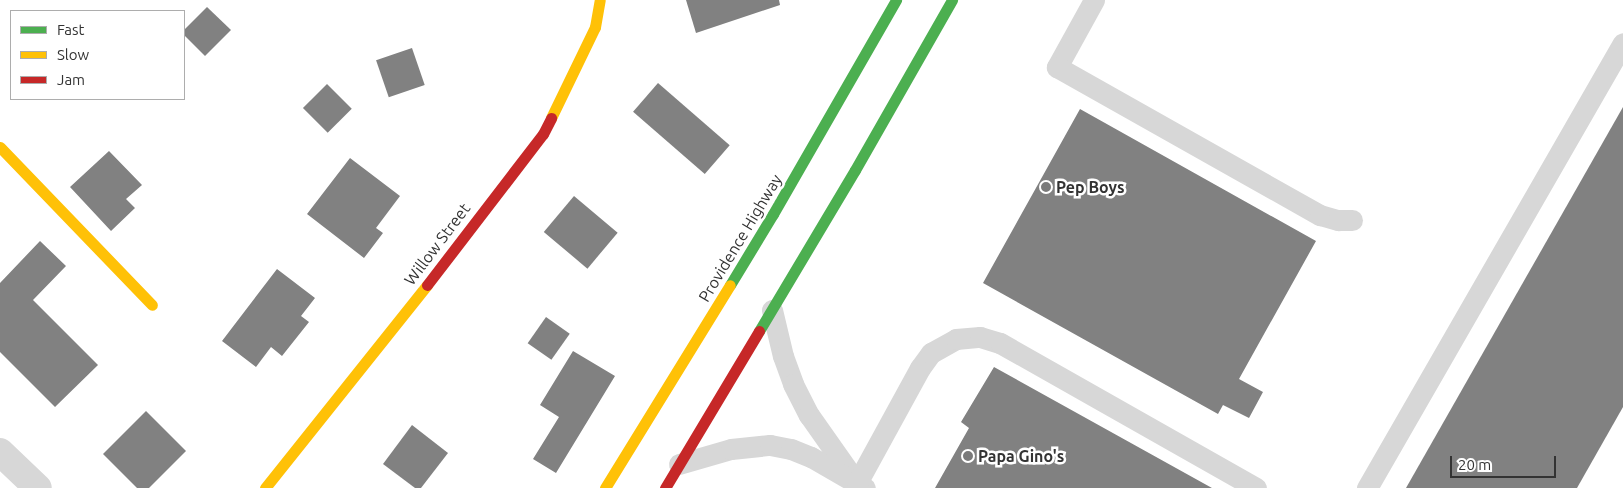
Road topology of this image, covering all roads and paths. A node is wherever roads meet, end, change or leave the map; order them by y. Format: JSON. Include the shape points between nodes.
{"nodes":[{"id":1,"x":600,"y":0,"type":"edge"},
{"id":2,"x":896,"y":0,"type":"edge"},
{"id":3,"x":952,"y":0,"type":"edge"},
{"id":4,"x":1094,"y":0,"type":"edge"},
{"id":5,"x":1623,"y":43,"type":"edge"},
{"id":6,"x":1615,"y":71,"type":"edge"},
{"id":7,"x":0,"y":147,"type":"edge"},
{"id":8,"x":1352,"y":220,"type":"dead end"},
{"id":9,"x":152,"y":305,"type":"dead end"},
{"id":10,"x":772,"y":310,"type":"junction"},
{"id":11,"x":0,"y":452,"type":"edge"},
{"id":12,"x":679,"y":464,"type":"junction"},
{"id":13,"x":861,"y":485,"type":"edge"},
{"id":14,"x":38,"y":488,"type":"edge"},
{"id":15,"x":265,"y":488,"type":"edge"},
{"id":16,"x":605,"y":488,"type":"edge"},
{"id":17,"x":665,"y":488,"type":"edge"},
{"id":18,"x":1256,"y":488,"type":"edge"},
{"id":19,"x":1367,"y":488,"type":"edge"}],
"edges":[{"from":1,"to":15,"type":"main road","name":"Willow Street","via":[[596,27],[543,134],[398,323]]},
{"from":2,"to":16,"type":"main road","name":"Providence Highway","via":[[773,214]]},
{"from":3,"to":10,"type":"main road"},
{"from":4,"to":8,"type":"lane","via":[[1057,67],[1320,214],[1338,220]]},
{"from":5,"to":6,"type":"lane"},
{"from":6,"to":19,"type":"lane"},
{"from":7,"to":9,"type":"main road"},
{"from":10,"to":12,"type":"main road"},
{"from":10,"to":13,"type":"lane","via":[[782,356],[793,384],[809,415]]},
{"from":11,"to":14,"type":"street"},
{"from":12,"to":13,"type":"lane","via":[[731,449],[770,445],[811,457]]},
{"from":12,"to":17,"type":"main road"},
{"from":13,"to":18,"type":"lane","via":[[920,368],[931,353],[956,339],[980,338],[1000,343]]}]}
